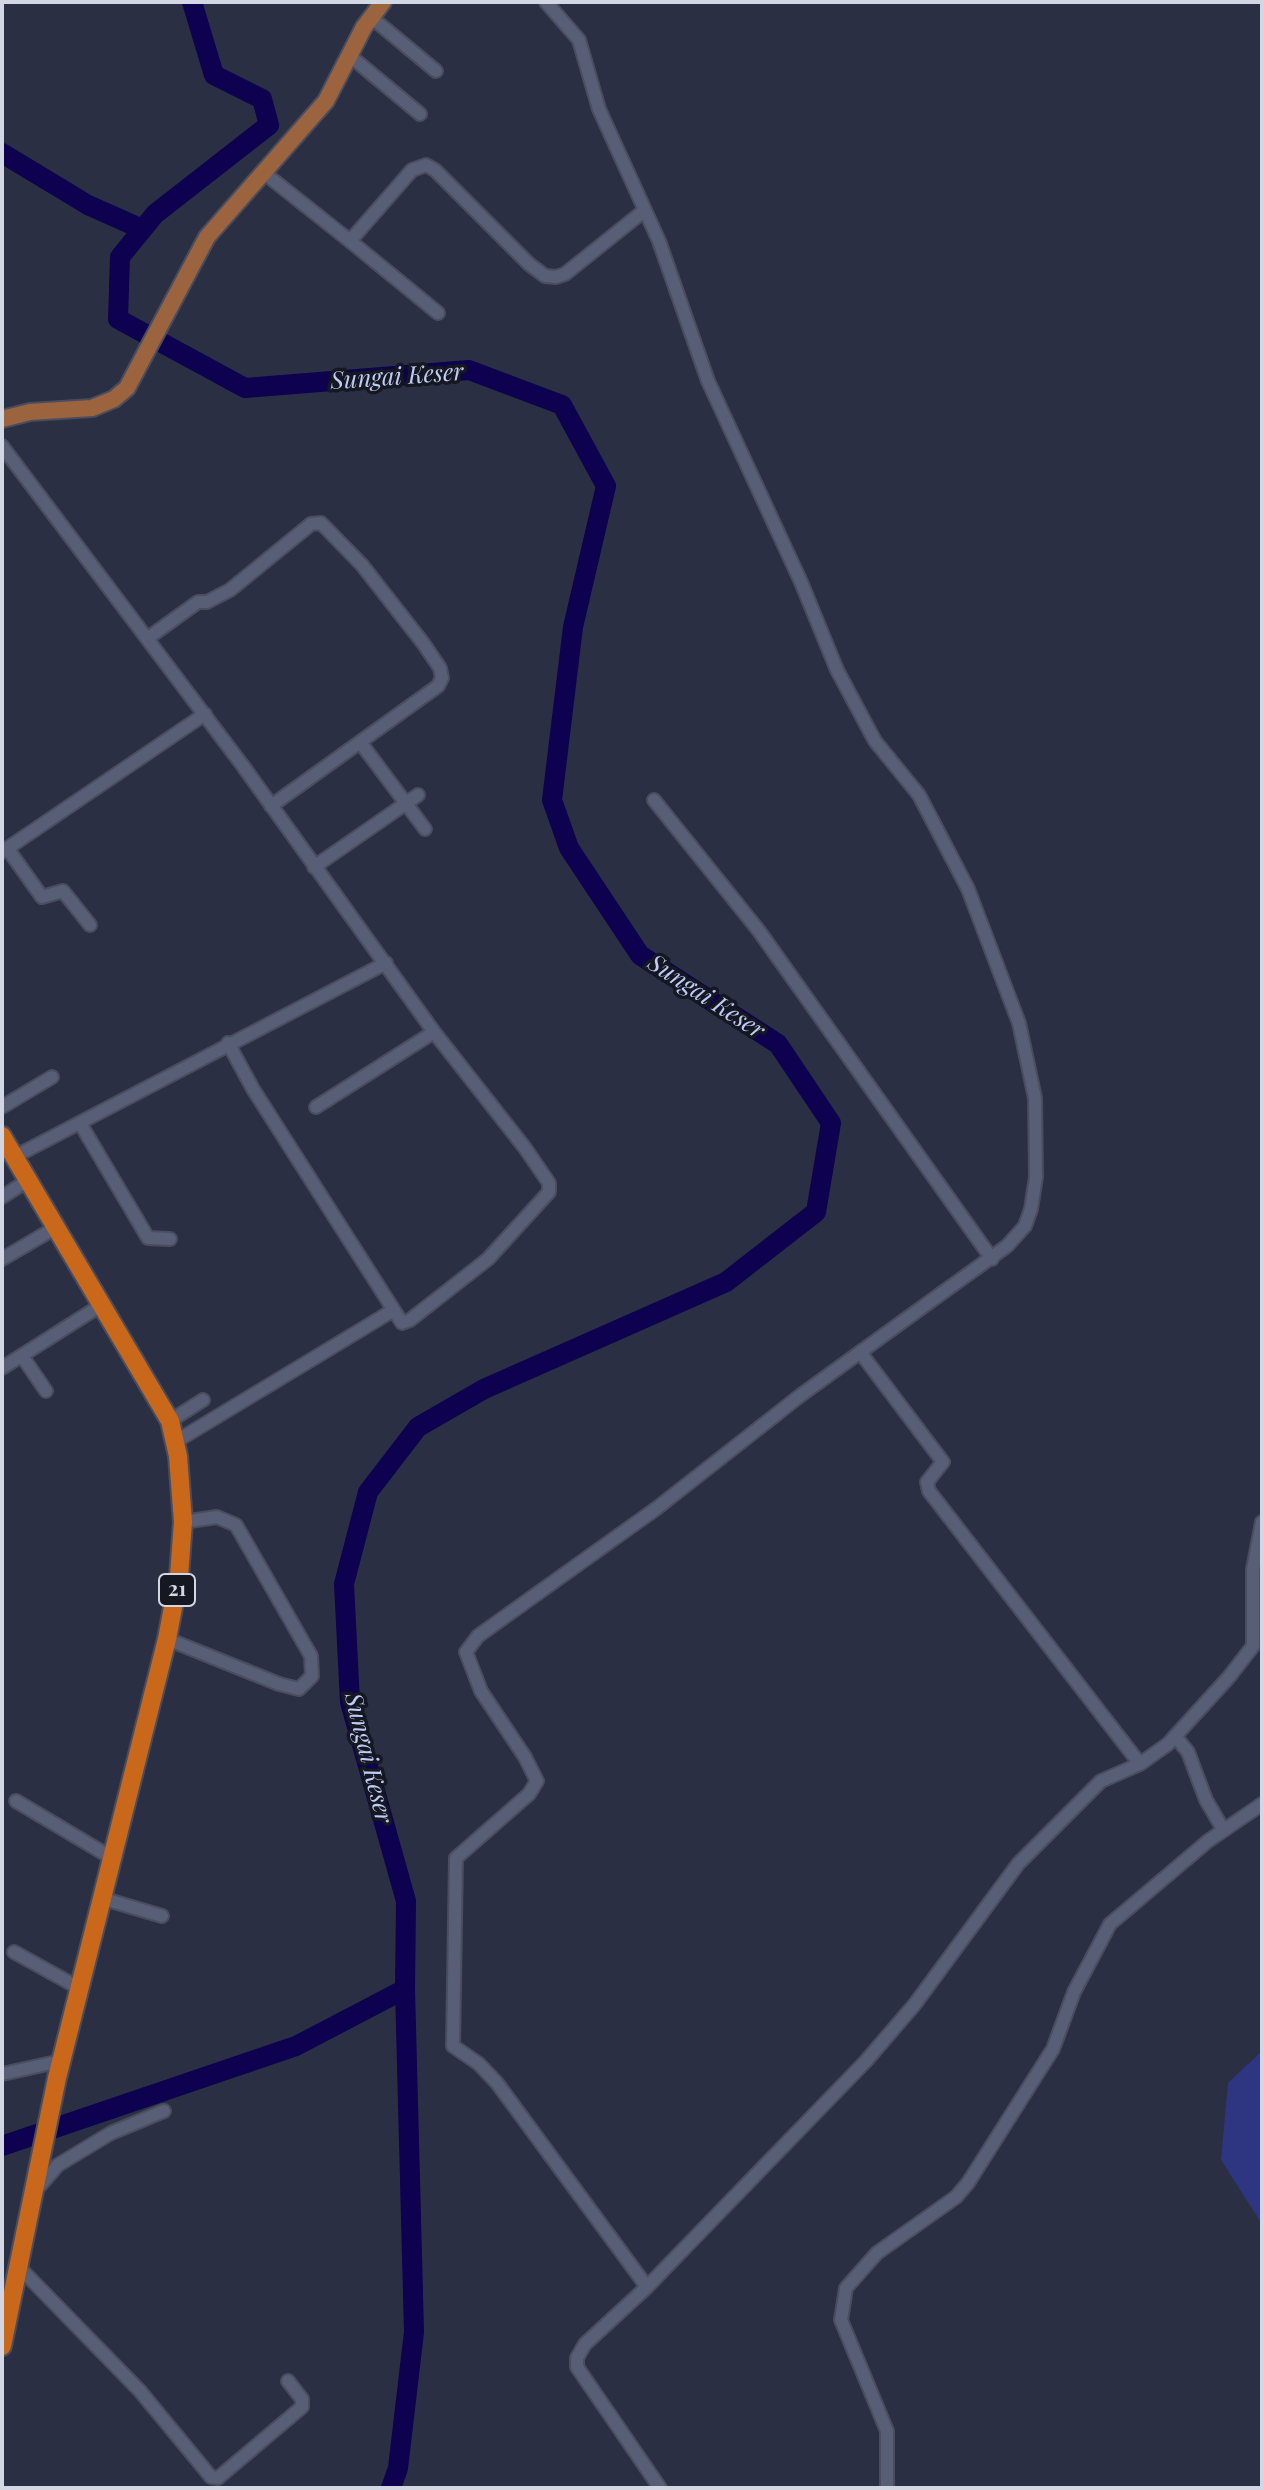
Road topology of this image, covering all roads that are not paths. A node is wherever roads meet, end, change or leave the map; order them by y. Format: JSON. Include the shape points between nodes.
{"nodes":[{"id":1,"x":383,"y":2,"type":"edge"},
{"id":2,"x":546,"y":2,"type":"edge"},
{"id":3,"x":371,"y":17,"type":"junction"},
{"id":4,"x":349,"y":55,"type":"junction"},
{"id":5,"x":436,"y":71,"type":"dead end"},
{"id":6,"x":420,"y":114,"type":"dead end"},
{"id":7,"x":263,"y":172,"type":"junction"},
{"id":8,"x":645,"y":210,"type":"junction"},
{"id":9,"x":350,"y":241,"type":"junction"},
{"id":10,"x":438,"y":313,"type":"dead end"},
{"id":11,"x":2,"y":419,"type":"edge"},
{"id":12,"x":2,"y":446,"type":"edge"},
{"id":13,"x":148,"y":638,"type":"junction"},
{"id":14,"x":205,"y":714,"type":"junction"},
{"id":15,"x":360,"y":742,"type":"junction"},
{"id":16,"x":418,"y":795,"type":"dead end"},
{"id":17,"x":654,"y":800,"type":"dead end"},
{"id":18,"x":406,"y":804,"type":"junction"},
{"id":19,"x":271,"y":806,"type":"junction"},
{"id":20,"x":425,"y":829,"type":"dead end"},
{"id":21,"x":4,"y":850,"type":"edge"},
{"id":22,"x":314,"y":867,"type":"junction"},
{"id":23,"x":90,"y":925,"type":"dead end"},
{"id":24,"x":386,"y":963,"type":"junction"},
{"id":25,"x":434,"y":1032,"type":"junction"},
{"id":26,"x":228,"y":1043,"type":"junction"},
{"id":27,"x":52,"y":1077,"type":"dead end"},
{"id":28,"x":2,"y":1107,"type":"edge"},
{"id":29,"x":316,"y":1107,"type":"dead end"},
{"id":30,"x":80,"y":1123,"type":"junction"},
{"id":31,"x":2,"y":1136,"type":"edge"},
{"id":32,"x":14,"y":1157,"type":"junction"},
{"id":33,"x":27,"y":1181,"type":"junction"},
{"id":34,"x":2,"y":1197,"type":"edge"},
{"id":35,"x":55,"y":1228,"type":"junction"},
{"id":36,"x":170,"y":1239,"type":"dead end"},
{"id":37,"x":2,"y":1259,"type":"edge"},
{"id":38,"x":992,"y":1259,"type":"junction"},
{"id":39,"x":103,"y":1304,"type":"junction"},
{"id":40,"x":392,"y":1311,"type":"junction"},
{"id":41,"x":860,"y":1352,"type":"junction"},
{"id":42,"x":22,"y":1356,"type":"junction"},
{"id":43,"x":2,"y":1368,"type":"edge"},
{"id":44,"x":46,"y":1391,"type":"dead end"},
{"id":45,"x":203,"y":1400,"type":"dead end"},
{"id":46,"x":170,"y":1421,"type":"junction"},
{"id":47,"x":175,"y":1442,"type":"junction"},
{"id":48,"x":183,"y":1522,"type":"junction"},
{"id":49,"x":1262,"y":1522,"type":"edge"},
{"id":50,"x":1258,"y":1576,"type":"edge"},
{"id":51,"x":167,"y":1639,"type":"junction"},
{"id":52,"x":1176,"y":1737,"type":"junction"},
{"id":53,"x":1138,"y":1761,"type":"junction"},
{"id":54,"x":16,"y":1801,"type":"dead end"},
{"id":55,"x":1262,"y":1804,"type":"edge"},
{"id":56,"x":1221,"y":1827,"type":"junction"},
{"id":57,"x":112,"y":1858,"type":"junction"},
{"id":58,"x":101,"y":1898,"type":"junction"},
{"id":59,"x":162,"y":1916,"type":"dead end"},
{"id":60,"x":14,"y":1952,"type":"dead end"},
{"id":61,"x":79,"y":1988,"type":"junction"},
{"id":62,"x":59,"y":2070,"type":"junction"},
{"id":63,"x":2,"y":2074,"type":"edge"},
{"id":64,"x":164,"y":2111,"type":"dead end"},
{"id":65,"x":31,"y":2193,"type":"junction"},
{"id":66,"x":17,"y":2265,"type":"junction"},
{"id":67,"x":646,"y":2285,"type":"junction"},
{"id":68,"x":2,"y":2346,"type":"edge"},
{"id":69,"x":288,"y":2381,"type":"dead end"},
{"id":70,"x":660,"y":2488,"type":"edge"},
{"id":71,"x":887,"y":2488,"type":"edge"}],
"edges":[{"from":1,"to":3,"type":"main road"},
{"from":2,"to":8,"type":"street","via":[[579,40],[599,109]]},
{"from":3,"to":4,"type":"main road"},
{"from":3,"to":5,"type":"street"},
{"from":4,"to":6,"type":"street"},
{"from":4,"to":7,"type":"main road","via":[[326,101]]},
{"from":7,"to":9,"type":"street"},
{"from":7,"to":11,"type":"main road","via":[[207,237],[127,388],[103,404],[77,412],[30,412]]},
{"from":8,"to":9,"type":"street","via":[[565,274],[545,276],[435,170],[419,165]]},
{"from":8,"to":38,"type":"street","via":[[708,381],[837,670],[875,741],[911,783],[939,831],[968,889],[1019,1023],[1035,1098],[1036,1177],[1025,1226]]},
{"from":9,"to":10,"type":"street"},
{"from":12,"to":13,"type":"street"},
{"from":13,"to":14,"type":"street"},
{"from":13,"to":15,"type":"street","via":[[198,602],[230,590],[311,524],[321,523],[362,565],[423,643],[442,678]]},
{"from":14,"to":19,"type":"street"},
{"from":14,"to":21,"type":"street"},
{"from":15,"to":18,"type":"street"},
{"from":15,"to":19,"type":"street"},
{"from":16,"to":18,"type":"street"},
{"from":17,"to":38,"type":"street","via":[[759,931]]},
{"from":18,"to":20,"type":"street"},
{"from":18,"to":22,"type":"street"},
{"from":19,"to":22,"type":"street"},
{"from":21,"to":23,"type":"street","via":[[42,897],[63,891]]},
{"from":22,"to":24,"type":"street"},
{"from":24,"to":25,"type":"street"},
{"from":24,"to":26,"type":"street"},
{"from":25,"to":29,"type":"street"},
{"from":25,"to":40,"type":"street","via":[[550,1188],[488,1259],[410,1320],[402,1323]]},
{"from":26,"to":30,"type":"street"},
{"from":26,"to":40,"type":"street"},
{"from":27,"to":28,"type":"street"},
{"from":30,"to":32,"type":"street"},
{"from":30,"to":36,"type":"street","via":[[148,1238]]},
{"from":31,"to":32,"type":"highway","number":"21"},
{"from":32,"to":33,"type":"highway","number":"21"},
{"from":33,"to":34,"type":"street"},
{"from":33,"to":35,"type":"highway","number":"21"},
{"from":35,"to":37,"type":"street"},
{"from":35,"to":39,"type":"highway","number":"21"},
{"from":38,"to":41,"type":"street"},
{"from":39,"to":42,"type":"street"},
{"from":39,"to":46,"type":"highway","number":"21"},
{"from":40,"to":47,"type":"street"},
{"from":41,"to":53,"type":"street","via":[[943,1462],[927,1482],[929,1491]]},
{"from":41,"to":67,"type":"street","via":[[657,1508],[478,1636],[466,1652],[481,1691],[537,1781],[456,1858],[453,2046],[497,2083]]},
{"from":42,"to":43,"type":"street"},
{"from":42,"to":44,"type":"street"},
{"from":45,"to":46,"type":"street"},
{"from":46,"to":47,"type":"highway","number":"21"},
{"from":47,"to":48,"type":"highway","number":"21"},
{"from":48,"to":51,"type":"highway","number":"21"},
{"from":48,"to":51,"type":"street","via":[[217,1517],[236,1525],[311,1656],[312,1676],[299,1689],[279,1684]]},
{"from":49,"to":50,"type":"street","via":[[1255,1545]]},
{"from":50,"to":52,"type":"street","via":[[1253,1646]]},
{"from":51,"to":57,"type":"highway","number":"21"},
{"from":52,"to":53,"type":"street"},
{"from":52,"to":56,"type":"street","via":[[1188,1752]]},
{"from":53,"to":67,"type":"street","via":[[1101,1781],[1003,1880],[947,1963],[866,2061]]},
{"from":54,"to":57,"type":"street"},
{"from":55,"to":56,"type":"street"},
{"from":56,"to":71,"type":"street","via":[[1110,1924],[1074,1992],[1053,2049],[968,2183],[877,2253],[846,2288],[841,2320],[887,2431]]},
{"from":57,"to":58,"type":"highway","number":"21"},
{"from":58,"to":59,"type":"street"},
{"from":58,"to":61,"type":"highway","number":"21"},
{"from":60,"to":61,"type":"street"},
{"from":61,"to":62,"type":"highway","number":"21"},
{"from":62,"to":63,"type":"street"},
{"from":62,"to":65,"type":"highway","number":"21"},
{"from":64,"to":65,"type":"street","via":[[111,2133],[58,2165]]},
{"from":65,"to":66,"type":"highway","number":"21"},
{"from":66,"to":68,"type":"highway","number":"21"},
{"from":66,"to":69,"type":"street","via":[[140,2391],[211,2477],[218,2478],[302,2407]]},
{"from":67,"to":70,"type":"street","via":[[585,2344],[577,2367]]}]}
